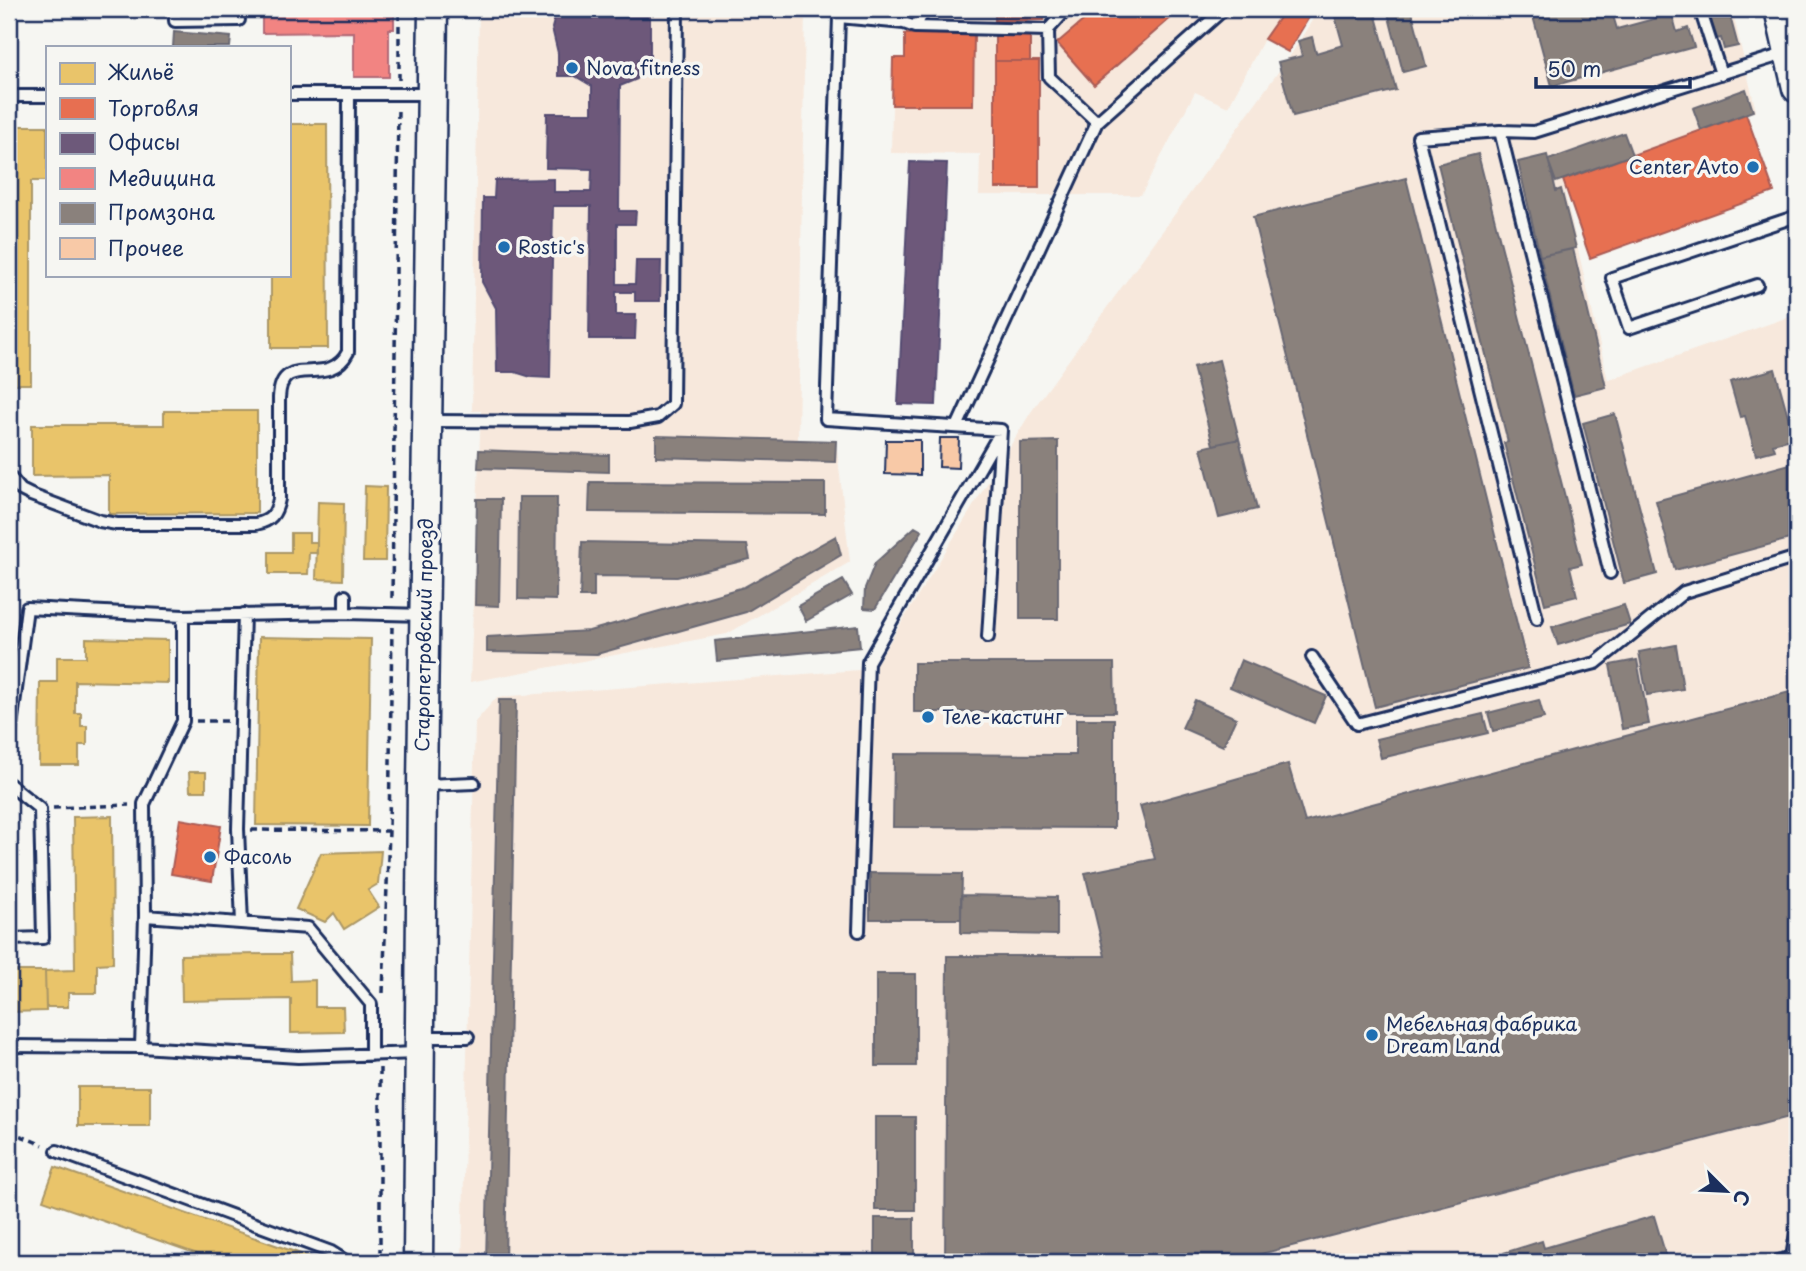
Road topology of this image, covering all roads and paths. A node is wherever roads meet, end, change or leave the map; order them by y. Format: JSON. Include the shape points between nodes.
{"nodes":[{"id":1,"x":175,"y":9,"type":"edge"},
{"id":2,"x":399,"y":9,"type":"edge"},
{"id":3,"x":433,"y":9,"type":"edge"},
{"id":4,"x":677,"y":9,"type":"edge"},
{"id":5,"x":925,"y":9,"type":"edge"},
{"id":6,"x":1067,"y":9,"type":"edge"},
{"id":7,"x":1224,"y":9,"type":"edge"},
{"id":8,"x":1700,"y":9,"type":"edge"},
{"id":9,"x":1779,"y":9,"type":"edge"},
{"id":10,"x":837,"y":13,"type":"edge"},
{"id":11,"x":239,"y":20,"type":"dead end"},
{"id":12,"x":915,"y":27,"type":"junction"},
{"id":13,"x":1048,"y":30,"type":"junction"},
{"id":14,"x":1790,"y":52,"type":"junction"},
{"id":15,"x":1721,"y":74,"type":"junction"},
{"id":16,"x":1797,"y":88,"type":"edge"},
{"id":17,"x":432,"y":93,"type":"junction"},
{"id":18,"x":290,"y":94,"type":"edge"},
{"id":19,"x":349,"y":94,"type":"junction"},
{"id":20,"x":398,"y":94,"type":"junction"},
{"id":21,"x":9,"y":96,"type":"edge"},
{"id":22,"x":46,"y":96,"type":"edge"},
{"id":23,"x":1097,"y":122,"type":"junction"},
{"id":24,"x":1500,"y":131,"type":"junction"},
{"id":25,"x":1797,"y":216,"type":"edge"},
{"id":26,"x":1757,"y":285,"type":"dead end"},
{"id":27,"x":428,"y":421,"type":"junction"},
{"id":28,"x":957,"y":427,"type":"junction"},
{"id":29,"x":1001,"y":430,"type":"junction"},
{"id":30,"x":9,"y":476,"type":"edge"},
{"id":31,"x":1797,"y":557,"type":"edge"},
{"id":32,"x":1610,"y":573,"type":"dead end"},
{"id":33,"x":345,"y":596,"type":"dead end"},
{"id":34,"x":345,"y":613,"type":"junction"},
{"id":35,"x":244,"y":614,"type":"junction"},
{"id":36,"x":392,"y":614,"type":"junction"},
{"id":37,"x":425,"y":615,"type":"junction"},
{"id":38,"x":183,"y":616,"type":"junction"},
{"id":39,"x":1537,"y":619,"type":"dead end"},
{"id":40,"x":988,"y":637,"type":"dead end"},
{"id":41,"x":1312,"y":657,"type":"dead end"},
{"id":42,"x":183,"y":721,"type":"junction"},
{"id":43,"x":241,"y":721,"type":"junction"},
{"id":44,"x":9,"y":741,"type":"edge"},
{"id":45,"x":474,"y":783,"type":"dead end"},
{"id":46,"x":9,"y":784,"type":"edge"},
{"id":47,"x":422,"y":785,"type":"junction"},
{"id":48,"x":144,"y":804,"type":"junction"},
{"id":49,"x":40,"y":809,"type":"junction"},
{"id":50,"x":238,"y":830,"type":"junction"},
{"id":51,"x":389,"y":831,"type":"junction"},
{"id":52,"x":145,"y":916,"type":"junction"},
{"id":53,"x":242,"y":923,"type":"junction"},
{"id":54,"x":859,"y":931,"type":"dead end"},
{"id":55,"x":9,"y":939,"type":"edge"},
{"id":56,"x":383,"y":995,"type":"dead end"},
{"id":57,"x":468,"y":1037,"type":"dead end"},
{"id":58,"x":420,"y":1045,"type":"junction"},
{"id":59,"x":9,"y":1046,"type":"edge"},
{"id":60,"x":141,"y":1047,"type":"junction"},
{"id":61,"x":376,"y":1054,"type":"junction"},
{"id":62,"x":9,"y":1132,"type":"edge"},
{"id":63,"x":57,"y":1151,"type":"joint"},
{"id":64,"x":1797,"y":1227,"type":"edge"},
{"id":65,"x":1793,"y":1260,"type":"edge"},
{"id":66,"x":347,"y":1262,"type":"edge"},
{"id":67,"x":380,"y":1262,"type":"edge"},
{"id":68,"x":418,"y":1262,"type":"edge"},
{"id":69,"x":1776,"y":1262,"type":"edge"}],
"edges":[{"from":1,"to":11,"type":"lane","via":[[176,21]]},
{"from":2,"to":20,"type":"path"},
{"from":3,"to":17,"type":"street","name":"Старопетровский проезд"},
{"from":4,"to":27,"type":"lane","via":[[673,404],[658,417],[630,422]]},
{"from":5,"to":12,"type":"lane"},
{"from":6,"to":13,"type":"lane"},
{"from":7,"to":23,"type":"lane"},
{"from":8,"to":15,"type":"lane"},
{"from":9,"to":14,"type":"street"},
{"from":10,"to":12,"type":"lane"},
{"from":10,"to":28,"type":"lane","via":[[827,419]]},
{"from":12,"to":13,"type":"lane"},
{"from":13,"to":23,"type":"lane","via":[[1049,77]]},
{"from":14,"to":15,"type":"lane"},
{"from":14,"to":16,"type":"street"},
{"from":15,"to":24,"type":"lane","via":[[1534,132]]},
{"from":17,"to":20,"type":"lane"},
{"from":17,"to":27,"type":"street","name":"Старопетровский проезд"},
{"from":18,"to":19,"type":"lane"},
{"from":19,"to":20,"type":"lane"},
{"from":19,"to":30,"type":"lane","via":[[348,352],[329,371],[297,371],[282,383],[279,499],[272,517],[256,524],[110,523],[31,495]]},
{"from":20,"to":36,"type":"path"},
{"from":21,"to":22,"type":"lane"},
{"from":23,"to":28,"type":"lane"},
{"from":24,"to":32,"type":"lane"},
{"from":24,"to":39,"type":"lane","via":[[1418,137]]},
{"from":25,"to":26,"type":"lane","via":[[1612,278],[1629,328]]},
{"from":27,"to":37,"type":"street","name":"Старопетровский проезд"},
{"from":28,"to":29,"type":"lane"},
{"from":29,"to":40,"type":"lane"},
{"from":29,"to":54,"type":"lane","via":[[867,662]]},
{"from":31,"to":41,"type":"lane","via":[[1684,592],[1595,663],[1357,724]]},
{"from":33,"to":34,"type":"lane"},
{"from":34,"to":35,"type":"lane"},
{"from":34,"to":36,"type":"lane"},
{"from":35,"to":38,"type":"lane"},
{"from":35,"to":43,"type":"lane"},
{"from":36,"to":37,"type":"lane"},
{"from":36,"to":51,"type":"path"},
{"from":37,"to":47,"type":"street","name":"Старопетровский проезд"},
{"from":38,"to":42,"type":"lane"},
{"from":38,"to":44,"type":"lane","via":[[27,608]]},
{"from":42,"to":43,"type":"path"},
{"from":42,"to":48,"type":"lane"},
{"from":43,"to":50,"type":"lane"},
{"from":45,"to":47,"type":"lane"},
{"from":46,"to":49,"type":"lane"},
{"from":47,"to":58,"type":"street","name":"Старопетровский проезд"},
{"from":48,"to":49,"type":"path"},
{"from":48,"to":52,"type":"lane"},
{"from":49,"to":55,"type":"lane","via":[[43,938]]},
{"from":50,"to":51,"type":"path"},
{"from":50,"to":53,"type":"lane"},
{"from":51,"to":56,"type":"path"},
{"from":52,"to":53,"type":"lane"},
{"from":52,"to":60,"type":"lane"},
{"from":53,"to":61,"type":"lane","via":[[308,928],[371,1004]]},
{"from":57,"to":58,"type":"lane"},
{"from":58,"to":61,"type":"lane"},
{"from":58,"to":68,"type":"street","name":"Старопетровский проезд"},
{"from":59,"to":60,"type":"lane"},
{"from":60,"to":61,"type":"lane","via":[[298,1057]]},
{"from":61,"to":67,"type":"path"},
{"from":62,"to":63,"type":"path"},
{"from":63,"to":66,"type":"lane","via":[[331,1252]]},
{"from":64,"to":65,"type":"lane"},
{"from":65,"to":69,"type":"lane"}]}
